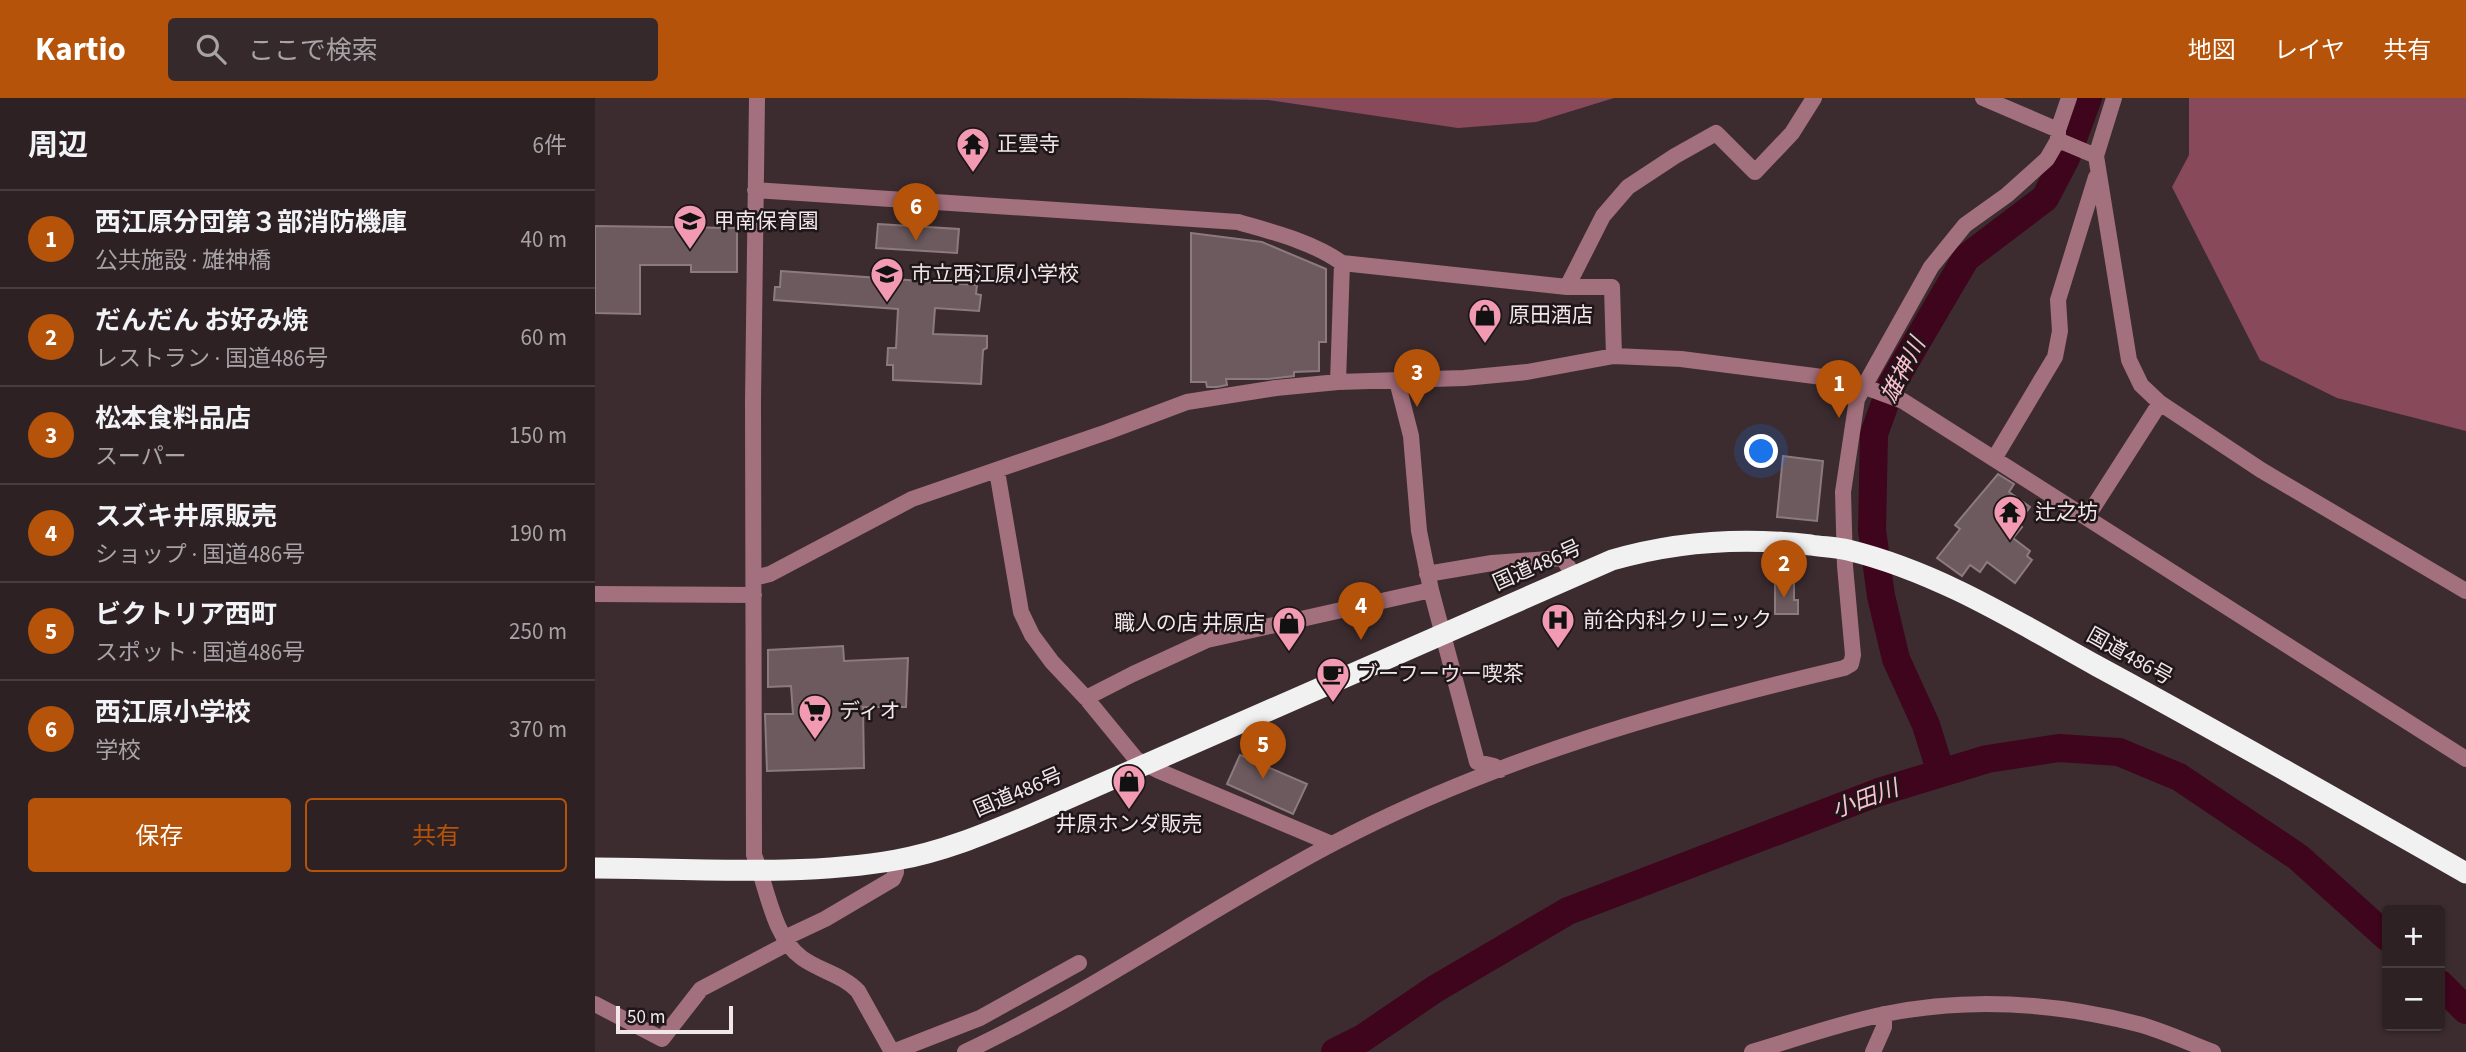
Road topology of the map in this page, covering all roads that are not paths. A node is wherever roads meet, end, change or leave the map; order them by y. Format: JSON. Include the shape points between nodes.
{"nodes":[{"id":1,"x":757,"y":98,"type":"edge"},
{"id":2,"x":1814,"y":98,"type":"edge"},
{"id":3,"x":1983,"y":98,"type":"edge"},
{"id":4,"x":2069,"y":98,"type":"edge"},
{"id":5,"x":2114,"y":98,"type":"edge"},
{"id":6,"x":2060,"y":138,"type":"junction"},
{"id":7,"x":2095,"y":162,"type":"junction"},
{"id":8,"x":755,"y":190,"type":"junction"},
{"id":9,"x":1342,"y":263,"type":"junction"},
{"id":10,"x":1567,"y":287,"type":"junction"},
{"id":11,"x":1614,"y":356,"type":"junction"},
{"id":12,"x":1397,"y":380,"type":"junction"},
{"id":13,"x":1338,"y":382,"type":"junction"},
{"id":14,"x":1867,"y":387,"type":"junction"},
{"id":15,"x":2160,"y":403,"type":"junction"},
{"id":16,"x":1994,"y":459,"type":"junction"},
{"id":17,"x":997,"y":471,"type":"junction"},
{"id":18,"x":2087,"y":517,"type":"junction"},
{"id":19,"x":1848,"y":550,"type":"junction"},
{"id":20,"x":1573,"y":575,"type":"junction"},
{"id":21,"x":1429,"y":582,"type":"junction"},
{"id":22,"x":754,"y":586,"type":"junction"},
{"id":23,"x":2466,"y":591,"type":"edge"},
{"id":24,"x":595,"y":594,"type":"edge"},
{"id":25,"x":1442,"y":634,"type":"junction"},
{"id":26,"x":1086,"y":698,"type":"junction"},
{"id":27,"x":2466,"y":759,"type":"edge"},
{"id":28,"x":1146,"y":763,"type":"junction"},
{"id":29,"x":1500,"y":770,"type":"junction"},
{"id":30,"x":1332,"y":844,"type":"junction"},
{"id":31,"x":895,"y":860,"type":"junction"},
{"id":32,"x":595,"y":868,"type":"edge"},
{"id":33,"x":760,"y":869,"type":"junction"},
{"id":34,"x":2466,"y":873,"type":"edge"},
{"id":35,"x":786,"y":940,"type":"junction"},
{"id":36,"x":1079,"y":963,"type":"dead end"},
{"id":37,"x":1033,"y":988,"type":"junction"},
{"id":38,"x":1083,"y":991,"type":"junction"},
{"id":39,"x":595,"y":1004,"type":"edge"},
{"id":40,"x":1884,"y":1014,"type":"junction"},
{"id":41,"x":893,"y":1052,"type":"edge"},
{"id":42,"x":965,"y":1052,"type":"edge"},
{"id":43,"x":1752,"y":1052,"type":"edge"},
{"id":44,"x":1873,"y":1052,"type":"edge"},
{"id":45,"x":2213,"y":1052,"type":"edge"}],
"edges":[{"from":1,"to":8,"type":"street"},
{"from":2,"to":10,"type":"street","via":[[1792,133],[1755,172],[1716,133],[1628,187],[1603,216]]},
{"from":3,"to":6,"type":"street"},
{"from":4,"to":6,"type":"street"},
{"from":5,"to":7,"type":"street"},
{"from":6,"to":7,"type":"street"},
{"from":6,"to":14,"type":"street","via":[[2047,159],[1965,225],[1931,267]]},
{"from":7,"to":15,"type":"street","via":[[2129,360],[2141,385]]},
{"from":7,"to":16,"type":"street","via":[[2058,300],[2060,331],[2055,357]]},
{"from":8,"to":9,"type":"street","via":[[1238,222]]},
{"from":8,"to":22,"type":"street"},
{"from":9,"to":10,"type":"street"},
{"from":9,"to":13,"type":"street"},
{"from":10,"to":11,"type":"street","via":[[1612,286]]},
{"from":11,"to":12,"type":"street","via":[[1514,373]]},
{"from":11,"to":14,"type":"street","via":[[1681,359],[1846,380]]},
{"from":12,"to":13,"type":"street"},
{"from":12,"to":21,"type":"street","via":[[1411,436],[1419,531]]},
{"from":13,"to":17,"type":"street","via":[[1187,402]]},
{"from":14,"to":16,"type":"street","via":[[1903,401]]},
{"from":14,"to":19,"type":"street","via":[[1857,399],[1845,479]]},
{"from":15,"to":18,"type":"street"},
{"from":15,"to":23,"type":"street","via":[[2260,470]]},
{"from":16,"to":18,"type":"street"},
{"from":17,"to":22,"type":"street","via":[[912,499]]},
{"from":17,"to":26,"type":"street","via":[[1021,612],[1052,662]]},
{"from":18,"to":27,"type":"street"},
{"from":19,"to":20,"type":"highway","name":"国道486号","via":[[1775,541],[1711,541],[1644,551]]},
{"from":19,"to":29,"type":"street","via":[[1851,663],[1639,722]]},
{"from":19,"to":34,"type":"highway","name":"国道486号","via":[[1951,586]]},
{"from":20,"to":21,"type":"street","via":[[1563,558],[1492,563]]},
{"from":20,"to":25,"type":"highway","name":"国道486号"},
{"from":21,"to":25,"type":"street"},
{"from":21,"to":26,"type":"street","via":[[1207,640]]},
{"from":22,"to":24,"type":"street"},
{"from":22,"to":33,"type":"street","via":[[754,855]]},
{"from":25,"to":28,"type":"highway","name":"国道486号"},
{"from":25,"to":29,"type":"street","via":[[1477,762]]},
{"from":26,"to":28,"type":"street","via":[[1136,759]]},
{"from":28,"to":30,"type":"street"},
{"from":28,"to":31,"type":"highway","name":"国道486号","via":[[982,835]]},
{"from":29,"to":30,"type":"street"},
{"from":30,"to":38,"type":"street"},
{"from":31,"to":33,"type":"highway","name":"国道486号"},
{"from":31,"to":35,"type":"street","via":[[893,879]]},
{"from":32,"to":33,"type":"highway","name":"国道486号"},
{"from":33,"to":35,"type":"street"},
{"from":35,"to":39,"type":"street","via":[[781,947],[701,989],[662,1039]]},
{"from":35,"to":41,"type":"street","via":[[802,959],[851,983]]},
{"from":36,"to":37,"type":"street"},
{"from":37,"to":38,"type":"street"},
{"from":37,"to":41,"type":"street","via":[[981,1018]]},
{"from":38,"to":42,"type":"street"},
{"from":40,"to":43,"type":"street"},
{"from":40,"to":44,"type":"street","via":[[1884,1027]]},
{"from":40,"to":45,"type":"street","via":[[1985,1005],[2039,1006],[2140,1025]]}]}
